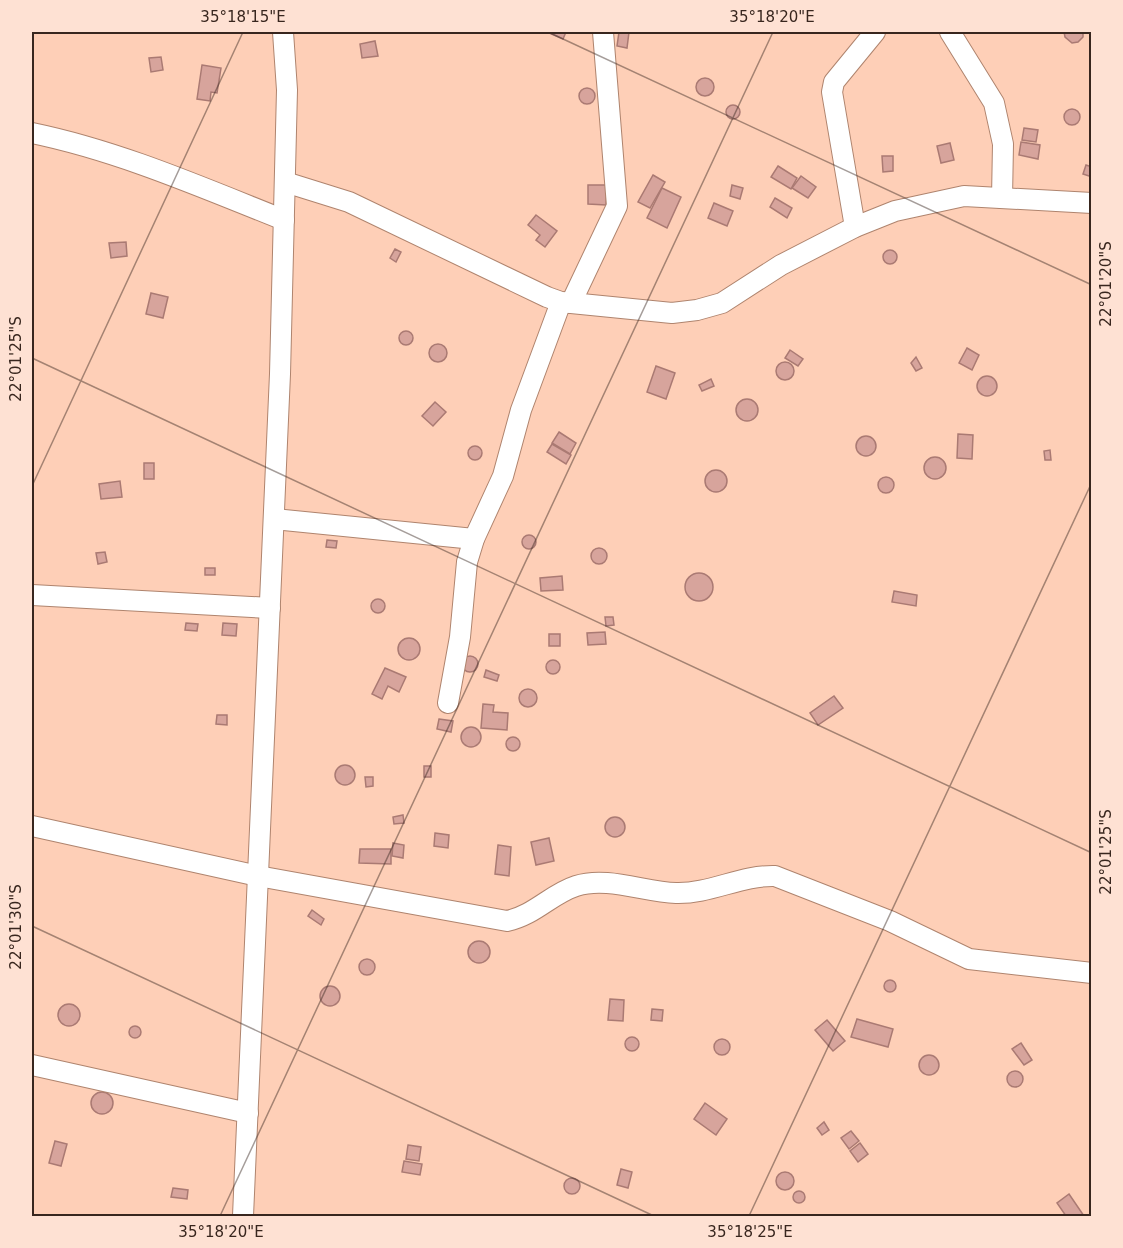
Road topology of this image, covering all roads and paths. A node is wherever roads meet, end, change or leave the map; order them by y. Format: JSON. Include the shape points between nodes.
{"nodes":[{"id":1,"x":283,"y":32,"type":"edge"},
{"id":2,"x":603,"y":32,"type":"edge"},
{"id":3,"x":875,"y":32,"type":"edge"},
{"id":4,"x":950,"y":32,"type":"edge"},
{"id":5,"x":32,"y":133,"type":"edge"},
{"id":6,"x":285,"y":182,"type":"junction"},
{"id":7,"x":1002,"y":198,"type":"junction"},
{"id":8,"x":1092,"y":203,"type":"edge"},
{"id":9,"x":284,"y":220,"type":"junction"},
{"id":10,"x":855,"y":226,"type":"junction"},
{"id":11,"x":566,"y":302,"type":"junction"},
{"id":12,"x":274,"y":519,"type":"junction"},
{"id":13,"x":474,"y":539,"type":"junction"},
{"id":14,"x":32,"y":595,"type":"edge"},
{"id":15,"x":270,"y":608,"type":"junction"},
{"id":16,"x":448,"y":703,"type":"dead end"},
{"id":17,"x":32,"y":825,"type":"edge"},
{"id":18,"x":258,"y":876,"type":"junction"},
{"id":19,"x":1092,"y":973,"type":"edge"},
{"id":20,"x":32,"y":1065,"type":"edge"},
{"id":21,"x":248,"y":1113,"type":"junction"},
{"id":22,"x":243,"y":1216,"type":"edge"}],
"edges":[{"from":1,"to":6,"type":"street","via":[[287,90]]},
{"from":2,"to":11,"type":"street","via":[[617,206]]},
{"from":3,"to":10,"type":"street","via":[[834,82],[832,92]]},
{"from":4,"to":7,"type":"street","via":[[994,103],[1003,144]]},
{"from":5,"to":9,"type":"street","via":[[142,164]]},
{"from":6,"to":9,"type":"street"},
{"from":6,"to":11,"type":"street","via":[[349,202]]},
{"from":7,"to":8,"type":"street"},
{"from":7,"to":10,"type":"street","via":[[964,196],[895,211]]},
{"from":9,"to":12,"type":"street"},
{"from":10,"to":11,"type":"street","via":[[722,303],[697,310],[672,313]]},
{"from":11,"to":13,"type":"street","via":[[521,410],[503,476]]},
{"from":12,"to":13,"type":"street"},
{"from":12,"to":15,"type":"street"},
{"from":13,"to":16,"type":"street","via":[[467,562],[460,637]]},
{"from":14,"to":15,"type":"street"},
{"from":15,"to":18,"type":"street"},
{"from":17,"to":18,"type":"street"},
{"from":18,"to":19,"type":"street","via":[[507,921],[524,918],[574,886],[594,883],[675,893],[775,876],[890,921],[969,958]]},
{"from":18,"to":21,"type":"street"},
{"from":20,"to":21,"type":"street"},
{"from":21,"to":22,"type":"street"}]}
